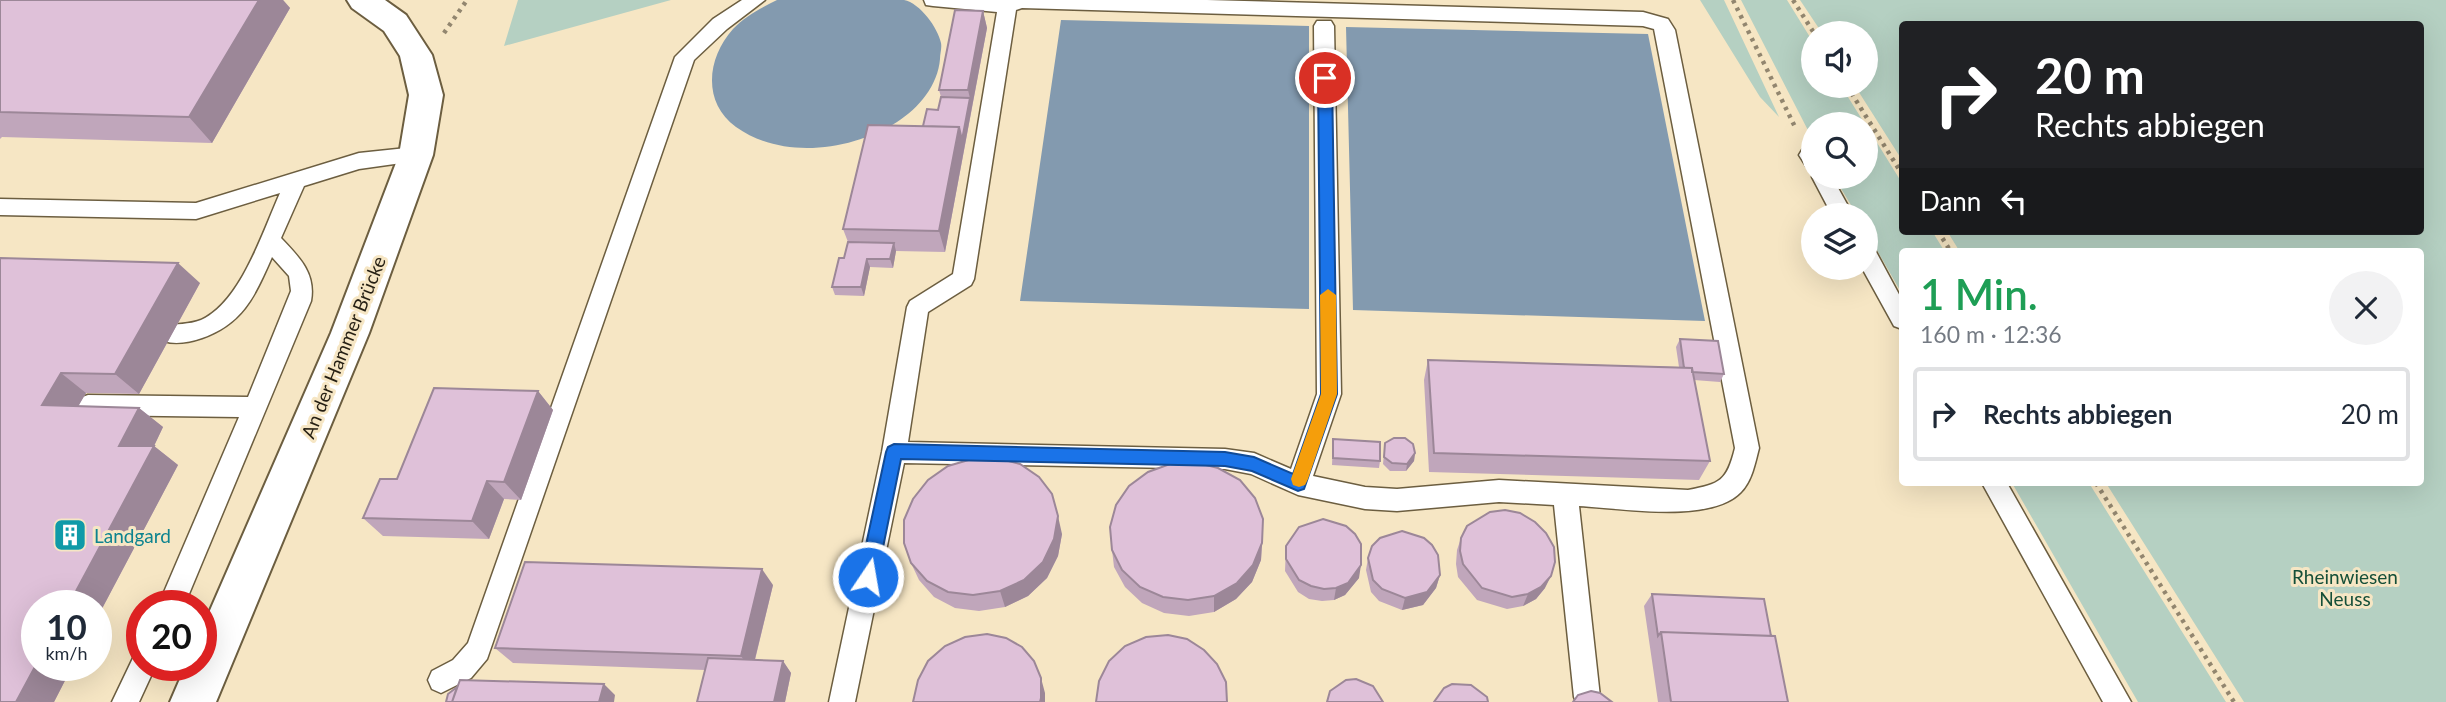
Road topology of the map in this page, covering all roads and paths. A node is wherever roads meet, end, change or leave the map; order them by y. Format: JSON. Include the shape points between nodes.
{"nodes":[{"id":1,"x":363,"y":0,"type":"edge"},
{"id":2,"x":756,"y":0,"type":"edge"},
{"id":3,"x":933,"y":0,"type":"edge"},
{"id":4,"x":1733,"y":0,"type":"edge"},
{"id":5,"x":1793,"y":0,"type":"edge"},
{"id":6,"x":1007,"y":6,"type":"junction"},
{"id":7,"x":1806,"y":21,"type":"edge"},
{"id":8,"x":1324,"y":26,"type":"dead end"},
{"id":9,"x":1854,"y":98,"type":"edge"},
{"id":10,"x":1801,"y":138,"type":"edge"},
{"id":11,"x":416,"y":155,"type":"junction"},
{"id":12,"x":1899,"y":169,"type":"edge"},
{"id":13,"x":296,"y":181,"type":"junction"},
{"id":14,"x":0,"y":207,"type":"edge"},
{"id":15,"x":269,"y":240,"type":"junction"},
{"id":16,"x":1878,"y":276,"type":"edge"},
{"id":17,"x":1899,"y":314,"type":"edge"},
{"id":18,"x":172,"y":334,"type":"dead end"},
{"id":19,"x":88,"y":405,"type":"edge"},
{"id":20,"x":255,"y":407,"type":"junction"},
{"id":21,"x":894,"y":452,"type":"junction"},
{"id":22,"x":1298,"y":484,"type":"junction"},
{"id":23,"x":1996,"y":486,"type":"edge"},
{"id":24,"x":2098,"y":486,"type":"edge"},
{"id":25,"x":1565,"y":494,"type":"junction"},
{"id":26,"x":178,"y":590,"type":"edge"},
{"id":27,"x":441,"y":680,"type":"dead end"},
{"id":28,"x":135,"y":681,"type":"edge"},
{"id":29,"x":1587,"y":696,"type":"edge"},
{"id":30,"x":125,"y":702,"type":"edge"},
{"id":31,"x":194,"y":702,"type":"edge"},
{"id":32,"x":842,"y":702,"type":"edge"},
{"id":33,"x":2118,"y":702,"type":"edge"},
{"id":34,"x":2234,"y":702,"type":"edge"}],
"edges":[{"from":1,"to":11,"type":"street","name":"An der Hammer Brücke","via":[[395,23],[416,55],[426,96]]},
{"from":2,"to":27,"type":"lane","via":[[720,24],[685,57],[478,650],[462,669]]},
{"from":3,"to":6,"type":"lane"},
{"from":4,"to":10,"type":"path"},
{"from":5,"to":7,"type":"path"},
{"from":6,"to":21,"type":"lane","via":[[963,279],[918,307]]},
{"from":6,"to":25,"type":"lane","via":[[1050,2],[1643,19],[1661,24],[1747,448],[1741,477],[1718,496],[1688,501]]},
{"from":8,"to":22,"type":"lane","via":[[1329,394]]},
{"from":9,"to":12,"type":"path"},
{"from":11,"to":13,"type":"lane","via":[[359,161]]},
{"from":11,"to":31,"type":"street","name":"An der Hammer Brücke","via":[[350,333]]},
{"from":13,"to":14,"type":"lane","via":[[196,211]]},
{"from":13,"to":15,"type":"lane"},
{"from":15,"to":18,"type":"lane","via":[[239,305],[225,319]]},
{"from":15,"to":20,"type":"lane","via":[[301,275],[304,287]]},
{"from":16,"to":17,"type":"lane"},
{"from":19,"to":20,"type":"lane"},
{"from":20,"to":26,"type":"lane"},
{"from":21,"to":22,"type":"lane","via":[[1225,459],[1254,464]]},
{"from":21,"to":32,"type":"lane"},
{"from":22,"to":25,"type":"lane","via":[[1397,500],[1454,493]]},
{"from":23,"to":33,"type":"lane"},
{"from":24,"to":34,"type":"path"},
{"from":25,"to":29,"type":"lane"},
{"from":28,"to":30,"type":"lane"}]}
